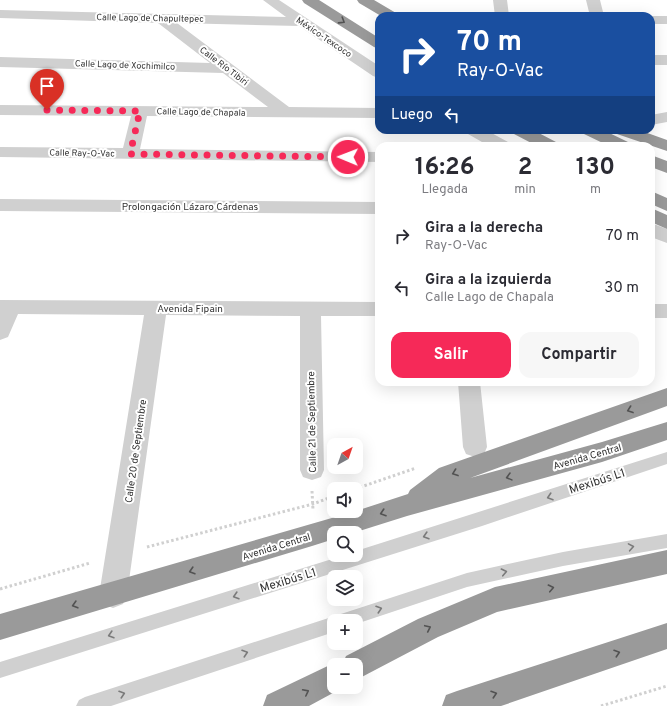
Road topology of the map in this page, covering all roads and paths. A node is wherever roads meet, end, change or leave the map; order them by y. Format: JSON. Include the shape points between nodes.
{"nodes":[{"id":1,"x":3,"y":0,"type":"edge"},
{"id":2,"x":270,"y":0,"type":"edge"},
{"id":3,"x":309,"y":0,"type":"edge"},
{"id":4,"x":364,"y":0,"type":"edge"},
{"id":5,"x":500,"y":0,"type":"edge"},
{"id":6,"x":593,"y":0,"type":"edge"},
{"id":7,"x":0,"y":4,"type":"edge"},
{"id":8,"x":384,"y":12,"type":"edge"},
{"id":9,"x":502,"y":12,"type":"edge"},
{"id":10,"x":596,"y":12,"type":"edge"},
{"id":11,"x":0,"y":14,"type":"edge"},
{"id":12,"x":161,"y":18,"type":"junction"},
{"id":13,"x":655,"y":20,"type":"edge"},
{"id":14,"x":667,"y":20,"type":"edge"},
{"id":15,"x":300,"y":22,"type":"junction"},
{"id":16,"x":375,"y":41,"type":"edge"},
{"id":17,"x":655,"y":60,"type":"edge"},
{"id":18,"x":667,"y":60,"type":"edge"},
{"id":19,"x":0,"y":62,"type":"edge"},
{"id":20,"x":227,"y":68,"type":"junction"},
{"id":21,"x":375,"y":70,"type":"edge"},
{"id":22,"x":0,"y":110,"type":"edge"},
{"id":23,"x":140,"y":111,"type":"junction"},
{"id":24,"x":286,"y":113,"type":"junction"},
{"id":25,"x":375,"y":113,"type":"edge"},
{"id":26,"x":667,"y":117,"type":"edge"},
{"id":27,"x":655,"y":119,"type":"edge"},
{"id":28,"x":481,"y":134,"type":"edge"},
{"id":29,"x":526,"y":134,"type":"edge"},
{"id":30,"x":527,"y":134,"type":"edge"},
{"id":31,"x":598,"y":134,"type":"edge"},
{"id":32,"x":634,"y":134,"type":"edge"},
{"id":33,"x":495,"y":142,"type":"edge"},
{"id":34,"x":537,"y":142,"type":"edge"},
{"id":35,"x":542,"y":142,"type":"edge"},
{"id":36,"x":614,"y":142,"type":"edge"},
{"id":37,"x":667,"y":146,"type":"edge"},
{"id":38,"x":0,"y":152,"type":"edge"},
{"id":39,"x":130,"y":154,"type":"junction"},
{"id":40,"x":375,"y":157,"type":"edge"},
{"id":41,"x":655,"y":162,"type":"edge"},
{"id":42,"x":667,"y":168,"type":"edge"},
{"id":43,"x":655,"y":199,"type":"edge"},
{"id":44,"x":0,"y":205,"type":"edge"},
{"id":45,"x":667,"y":205,"type":"edge"},
{"id":46,"x":375,"y":208,"type":"edge"},
{"id":47,"x":655,"y":216,"type":"edge"},
{"id":48,"x":667,"y":223,"type":"edge"},
{"id":49,"x":655,"y":231,"type":"edge"},
{"id":50,"x":667,"y":237,"type":"edge"},
{"id":51,"x":5,"y":307,"type":"edge"},
{"id":52,"x":156,"y":308,"type":"junction"},
{"id":53,"x":310,"y":309,"type":"junction"},
{"id":54,"x":375,"y":309,"type":"edge"},
{"id":55,"x":655,"y":311,"type":"edge"},
{"id":56,"x":667,"y":311,"type":"edge"},
{"id":57,"x":0,"y":332,"type":"edge"},
{"id":58,"x":469,"y":386,"type":"edge"},
{"id":59,"x":667,"y":397,"type":"edge"},
{"id":60,"x":667,"y":432,"type":"edge"},
{"id":61,"x":475,"y":447,"type":"dead end"},
{"id":62,"x":667,"y":458,"type":"edge"},
{"id":63,"x":312,"y":470,"type":"joint"},
{"id":64,"x":327,"y":499,"type":"edge"},
{"id":65,"x":313,"y":504,"type":"junction"},
{"id":66,"x":407,"y":505,"type":"junction"},
{"id":67,"x":312,"y":536,"type":"junction"},
{"id":68,"x":667,"y":541,"type":"edge"},
{"id":69,"x":120,"y":554,"type":"junction"},
{"id":70,"x":667,"y":562,"type":"edge"},
{"id":71,"x":0,"y":589,"type":"edge"},
{"id":72,"x":113,"y":595,"type":"junction"},
{"id":73,"x":363,"y":614,"type":"edge"},
{"id":74,"x":327,"y":626,"type":"edge"},
{"id":75,"x":0,"y":627,"type":"edge"},
{"id":76,"x":667,"y":636,"type":"edge"},
{"id":77,"x":363,"y":662,"type":"edge"},
{"id":78,"x":0,"y":670,"type":"edge"},
{"id":79,"x":327,"y":681,"type":"edge"},
{"id":80,"x":667,"y":686,"type":"edge"},
{"id":81,"x":85,"y":706,"type":"edge"},
{"id":82,"x":278,"y":706,"type":"edge"},
{"id":83,"x":457,"y":706,"type":"edge"},
{"id":84,"x":601,"y":706,"type":"edge"}],
"edges":[{"from":1,"to":7,"type":"street"},
{"from":2,"to":15,"type":"street","name":"México-Texcoco"},
{"from":3,"to":16,"type":"highway","one_way":true},
{"from":4,"to":8,"type":"highway"},
{"from":5,"to":9,"type":"street"},
{"from":6,"to":10,"type":"street"},
{"from":11,"to":12,"type":"street","name":"Calle Lago de Chapultepec","via":[[91,11]]},
{"from":12,"to":15,"type":"street","name":"Calle Lago de Chapultepec"},
{"from":12,"to":20,"type":"street","name":"Calle Río Tibiri"},
{"from":13,"to":14,"type":"street"},
{"from":15,"to":21,"type":"street","name":"México-Texcoco"},
{"from":17,"to":18,"type":"street"},
{"from":19,"to":20,"type":"street","name":"Calle Lago de Xochimilco"},
{"from":20,"to":24,"type":"street","name":"Calle Río Tibiri"},
{"from":22,"to":23,"type":"street","name":"Calle Lago de Chapala"},
{"from":23,"to":24,"type":"street","name":"Calle Lago de Chapala"},
{"from":23,"to":39,"type":"street"},
{"from":24,"to":25,"type":"street","name":"Calle Lago de Chapala"},
{"from":26,"to":27,"type":"street"},
{"from":28,"to":33,"type":"street"},
{"from":29,"to":34,"type":"highway"},
{"from":30,"to":35,"type":"highway"},
{"from":31,"to":36,"type":"highway"},
{"from":32,"to":37,"type":"highway"},
{"from":38,"to":39,"type":"street","name":"Calle Ray-O-Vac"},
{"from":39,"to":40,"type":"street","name":"Calle Ray-O-Vac"},
{"from":41,"to":42,"type":"highway"},
{"from":43,"to":45,"type":"highway"},
{"from":44,"to":46,"type":"street","name":"Prolongación Lázaro Cárdenas"},
{"from":47,"to":48,"type":"highway"},
{"from":49,"to":50,"type":"street"},
{"from":51,"to":52,"type":"street","name":"Avenida Fipain"},
{"from":51,"to":57,"type":"street"},
{"from":52,"to":53,"type":"street","name":"Avenida Fipain"},
{"from":52,"to":69,"type":"street","name":"Calle 20 de Septiembre"},
{"from":53,"to":54,"type":"street","name":"Avenida Fipain"},
{"from":53,"to":63,"type":"street","name":"Calle 21 de Septiembre"},
{"from":55,"to":56,"type":"street"},
{"from":58,"to":61,"type":"street"},
{"from":59,"to":66,"type":"highway","one_way":true,"via":[[448,476]]},
{"from":60,"to":66,"type":"highway","name":"Avenida Central","one_way":true},
{"from":62,"to":78,"type":"lane","name":"Mexibús L1","one_way":true,"via":[[474,522]]},
{"from":63,"to":65,"type":"path","name":"Calle 21 de Septiembre"},
{"from":64,"to":65,"type":"path"},
{"from":65,"to":67,"type":"path","name":"Calle 21 de Septiembre"},
{"from":65,"to":69,"type":"path"},
{"from":66,"to":67,"type":"highway","name":"Avenida Central","one_way":true},
{"from":67,"to":72,"type":"highway","name":"Avenida Central","one_way":true},
{"from":73,"to":68,"type":"lane","one_way":true,"via":[[467,580],[563,559]]},
{"from":69,"to":71,"type":"path"},
{"from":69,"to":72,"type":"street","name":"Calle 20 de Septiembre"},
{"from":77,"to":70,"type":"highway","one_way":true,"via":[[428,628],[495,600]]},
{"from":72,"to":75,"type":"highway","name":"Avenida Central","one_way":true},
{"from":81,"to":74,"type":"lane","one_way":true},
{"from":83,"to":76,"type":"highway","one_way":true},
{"from":82,"to":79,"type":"highway","one_way":true},
{"from":80,"to":84,"type":"path"}]}
